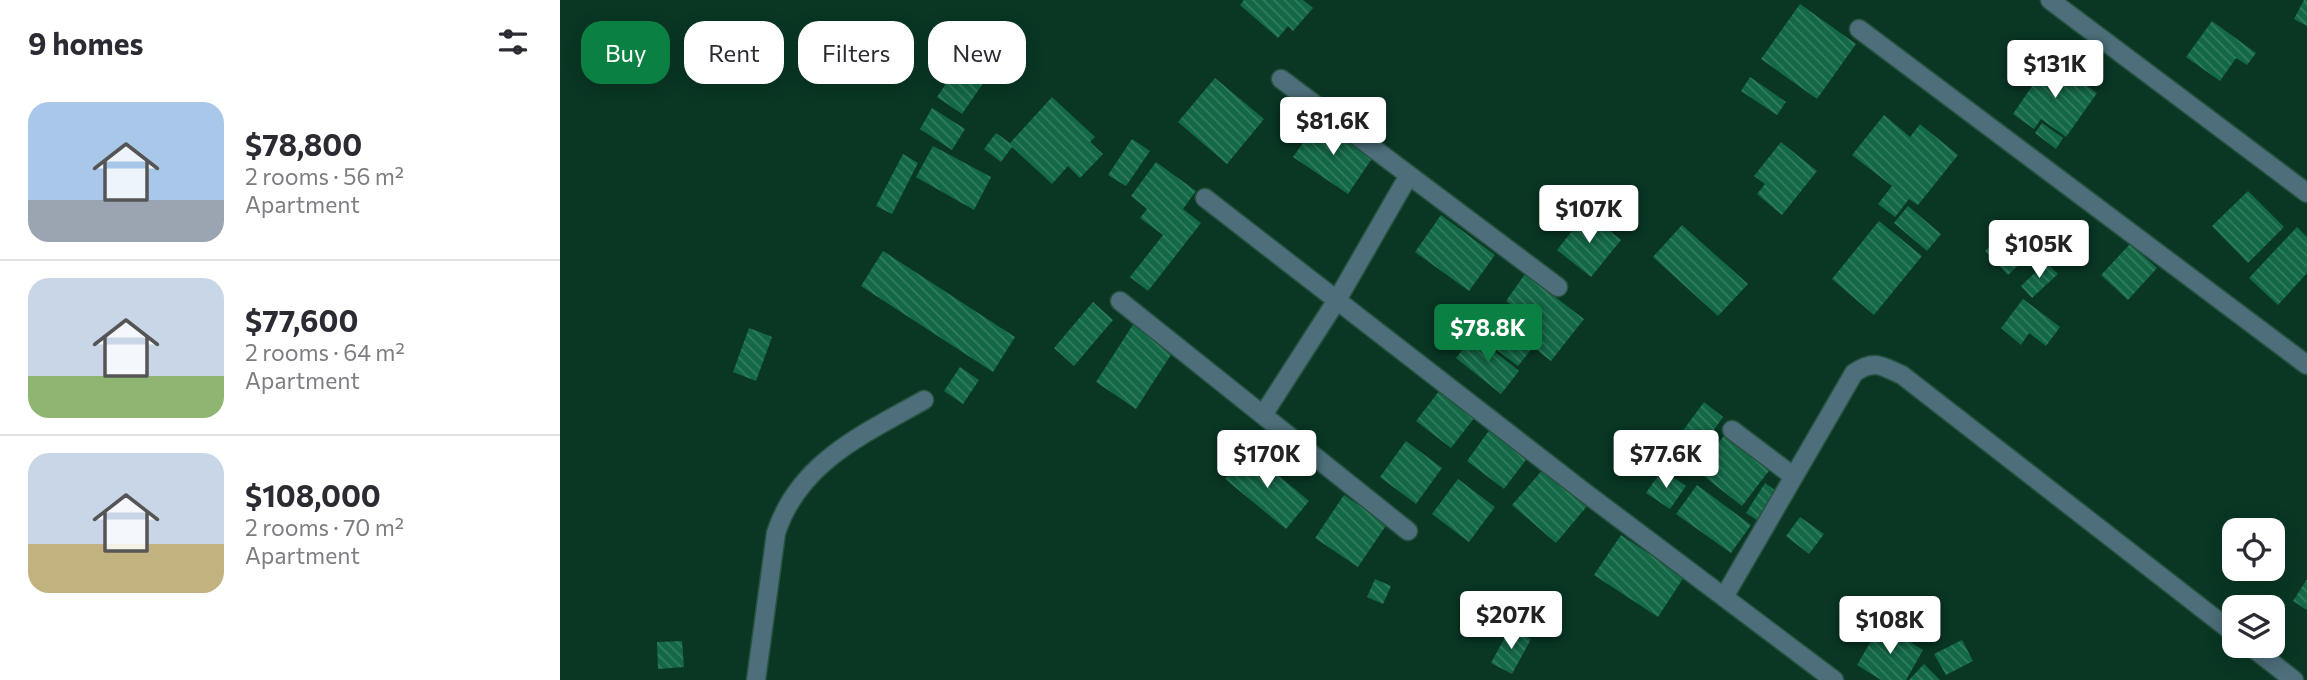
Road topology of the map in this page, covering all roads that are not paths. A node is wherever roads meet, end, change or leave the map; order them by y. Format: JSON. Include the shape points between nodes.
{"nodes":[{"id":1,"x":2050,"y":0,"type":"edge"},
{"id":2,"x":1859,"y":29,"type":"dead end"},
{"id":3,"x":1281,"y":79,"type":"dead end"},
{"id":4,"x":1409,"y":175,"type":"junction"},
{"id":5,"x":2307,"y":193,"type":"edge"},
{"id":6,"x":1205,"y":198,"type":"dead end"},
{"id":7,"x":1558,"y":287,"type":"dead end"},
{"id":8,"x":1337,"y":300,"type":"junction"},
{"id":9,"x":1120,"y":301,"type":"dead end"},
{"id":10,"x":2307,"y":365,"type":"edge"},
{"id":11,"x":924,"y":400,"type":"dead end"},
{"id":12,"x":1263,"y":415,"type":"junction"},
{"id":13,"x":1732,"y":430,"type":"dead end"},
{"id":14,"x":1793,"y":476,"type":"junction"},
{"id":15,"x":1408,"y":531,"type":"dead end"},
{"id":16,"x":1724,"y":597,"type":"junction"},
{"id":17,"x":2222,"y":624,"type":"edge"},
{"id":18,"x":2266,"y":658,"type":"edge"},
{"id":19,"x":756,"y":680,"type":"edge"},
{"id":20,"x":1834,"y":680,"type":"edge"},
{"id":21,"x":2294,"y":680,"type":"edge"}],
"edges":[{"from":1,"to":5,"type":"street"},
{"from":2,"to":10,"type":"street"},
{"from":3,"to":4,"type":"street"},
{"from":4,"to":7,"type":"street"},
{"from":4,"to":8,"type":"street"},
{"from":6,"to":8,"type":"street"},
{"from":8,"to":12,"type":"street"},
{"from":8,"to":16,"type":"street"},
{"from":9,"to":12,"type":"street"},
{"from":11,"to":19,"type":"street","via":[[843,446],[792,496],[776,533]]},
{"from":12,"to":15,"type":"street"},
{"from":13,"to":14,"type":"street"},
{"from":14,"to":16,"type":"street"},
{"from":14,"to":17,"type":"street","via":[[1854,373],[1877,364],[1902,375]]},
{"from":16,"to":20,"type":"street"},
{"from":18,"to":21,"type":"street"}]}
